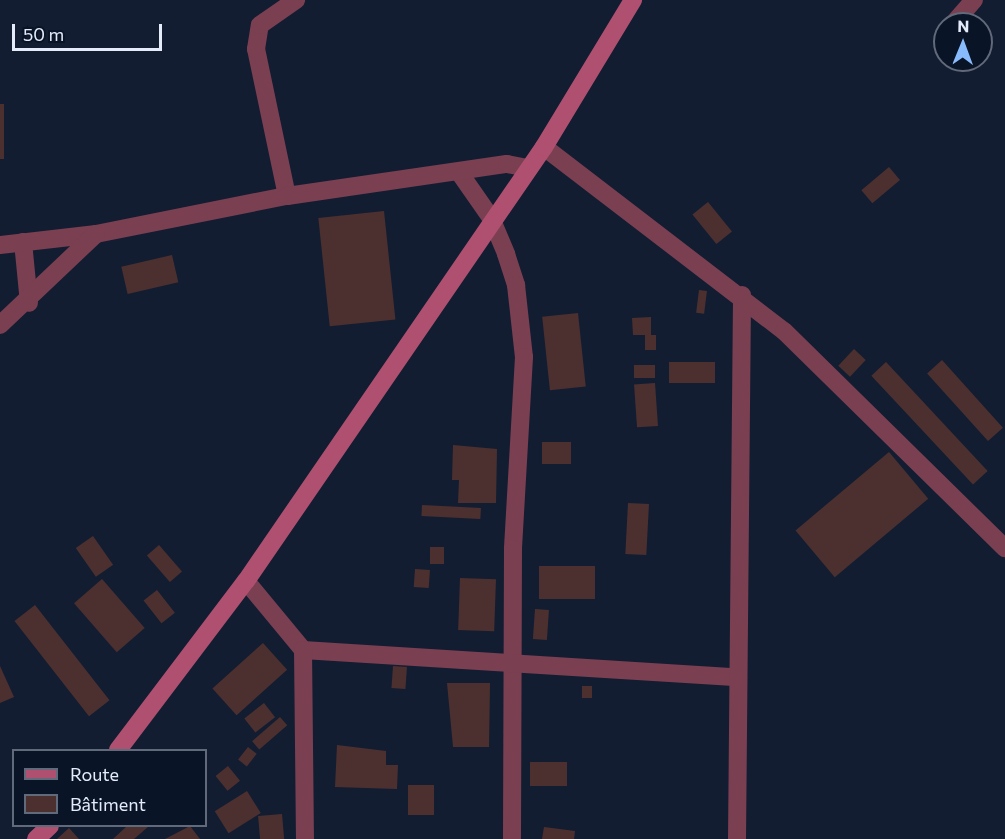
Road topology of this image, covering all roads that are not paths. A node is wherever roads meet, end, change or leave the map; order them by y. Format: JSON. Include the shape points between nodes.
{"nodes":[{"id":1,"x":296,"y":0,"type":"edge"},
{"id":2,"x":633,"y":0,"type":"edge"},
{"id":3,"x":974,"y":0,"type":"edge"},
{"id":4,"x":963,"y":12,"type":"edge"},
{"id":5,"x":544,"y":147,"type":"junction"},
{"id":6,"x":528,"y":168,"type":"junction"},
{"id":7,"x":459,"y":172,"type":"junction"},
{"id":8,"x":288,"y":196,"type":"junction"},
{"id":9,"x":491,"y":218,"type":"junction"},
{"id":10,"x":96,"y":234,"type":"junction"},
{"id":11,"x":23,"y":242,"type":"junction"},
{"id":12,"x":0,"y":245,"type":"edge"},
{"id":13,"x":742,"y":295,"type":"junction"},
{"id":14,"x":29,"y":303,"type":"junction"},
{"id":15,"x":0,"y":325,"type":"edge"},
{"id":16,"x":1005,"y":548,"type":"edge"},
{"id":17,"x":246,"y":581,"type":"junction"},
{"id":18,"x":303,"y":650,"type":"junction"},
{"id":19,"x":512,"y":665,"type":"junction"},
{"id":20,"x":738,"y":676,"type":"junction"},
{"id":21,"x":119,"y":749,"type":"edge"},
{"id":22,"x":48,"y":827,"type":"edge"},
{"id":23,"x":36,"y":839,"type":"edge"},
{"id":24,"x":305,"y":839,"type":"edge"},
{"id":25,"x":512,"y":839,"type":"edge"},
{"id":26,"x":737,"y":839,"type":"edge"}],
"edges":[{"from":1,"to":8,"type":"street","via":[[260,25],[256,49]]},
{"from":2,"to":5,"type":"street"},
{"from":3,"to":4,"type":"street"},
{"from":5,"to":6,"type":"street"},
{"from":5,"to":13,"type":"street"},
{"from":6,"to":7,"type":"street","via":[[507,164]]},
{"from":6,"to":9,"type":"street"},
{"from":7,"to":8,"type":"street"},
{"from":7,"to":9,"type":"street"},
{"from":8,"to":10,"type":"street"},
{"from":9,"to":17,"type":"street"},
{"from":9,"to":19,"type":"street","via":[[516,285],[524,357]]},
{"from":10,"to":11,"type":"street"},
{"from":10,"to":14,"type":"street"},
{"from":11,"to":12,"type":"street"},
{"from":11,"to":14,"type":"street"},
{"from":13,"to":16,"type":"street"},
{"from":13,"to":20,"type":"street"},
{"from":14,"to":15,"type":"street"},
{"from":17,"to":18,"type":"street"},
{"from":17,"to":21,"type":"street"},
{"from":18,"to":19,"type":"street","via":[[336,648]]},
{"from":18,"to":24,"type":"street"},
{"from":19,"to":20,"type":"street"},
{"from":19,"to":25,"type":"street"},
{"from":20,"to":26,"type":"street"},
{"from":22,"to":23,"type":"street"}]}
